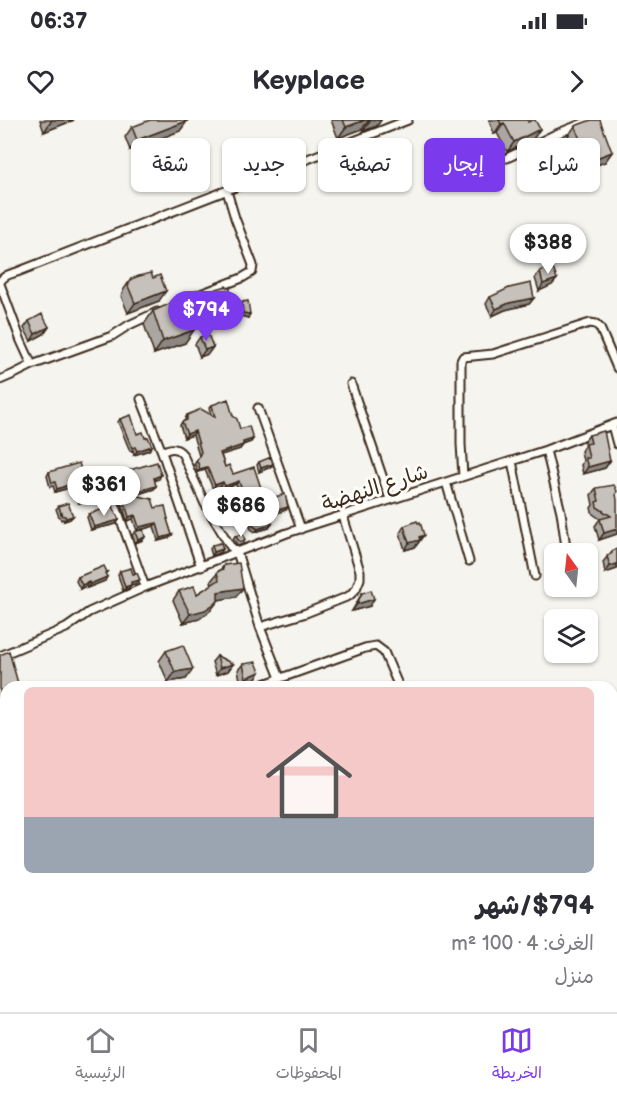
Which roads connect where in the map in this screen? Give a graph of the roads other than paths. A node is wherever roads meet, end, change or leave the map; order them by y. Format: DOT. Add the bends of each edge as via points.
graph roads {
  1 [pos="408,120"];
  2 [pos="591,120"];
  3 [pos="507,158"];
  4 [pos="306,159"];
  5 [pos="222,192"];
  6 [pos="228,192"];
  7 [pos="0,283"];
  8 [pos="32,365"];
  9 [pos="617,368"];
  10 [pos="0,380"];
  11 [pos="351,384"];
  12 [pos="141,399"];
  13 [pos="258,408"];
  14 [pos="615,424"];
  15 [pos="617,444"];
  16 [pos="546,450"];
  17 [pos="162,452"];
  18 [pos="512,461"];
  19 [pos="105,476"];
  20 [pos="463,476"];
  21 [pos="446,482"];
  22 [pos="390,499"];
  23 [pos="343,516"];
  24 [pos="301,529"];
  25 [pos="565,543"];
  26 [pos="237,552"];
  27 [pos="469,561"];
  28 [pos="201,567"];
  29 [pos="535,576"];
  30 [pos="145,587"];
  31 [pos="260,627"];
  32 [pos="0,656"];
  33 [pos="280,678"];
  34 [pos="272,681"];
  35 [pos="396,681"];
  1 -- 4 [label="street"];
  2 -- 3 [label="street"];
  5 -- 7 [label="street" via="7,275"];
  6 -- 8 [label="street" via="253,265 252,272 139,320 112,336"];
  7 -- 8 [label="street"];
  8 -- 10 [label="street"];
  9 -- 20 [label="street" via="600,328 590,323 493,354 463,357"];
  11 -- 22 [label="street"];
  12 -- 17 [label="street"];
  13 -- 24 [label="street"];
  14 -- 15 [label="street"];
  14 -- 16 [label="street, شارع النهضة"];
  16 -- 18 [label="street, شارع النهضة"];
  16 -- 25 [label="street"];
  17 -- 26 [label="street" via="173,448 183,455 205,504"];
  17 -- 28 [label="street"];
  18 -- 20 [label="street, شارع النهضة"];
  18 -- 29 [label="street"];
  19 -- 30 [label="street"];
  20 -- 21 [label="street, شارع النهضة"];
  21 -- 22 [label="street, شارع النهضة"];
  21 -- 27 [label="street"];
  22 -- 23 [label="street, شارع النهضة"];
  23 -- 24 [label="street, شارع النهضة"];
  23 -- 31 [label="street" via="360,571 356,589 349,596"];
  24 -- 26 [label="street, شارع النهضة"];
  26 -- 28 [label="street, شارع النهضة"];
  26 -- 31 [label="street"];
  28 -- 30 [label="street, شارع النهضة"];
  30 -- 32 [label="street, شارع النهضة" via="89,612 66,628"];
  31 -- 33 [label="street"];
  33 -- 34 [label="street"];
  33 -- 35 [label="street" via="376,646 384,652"];
}
